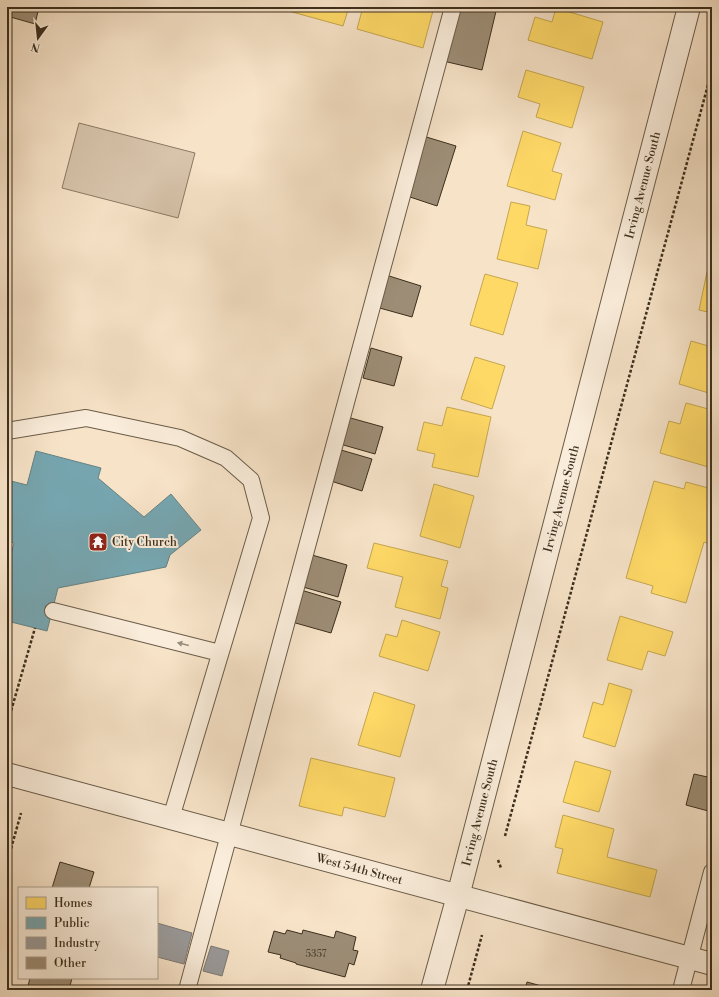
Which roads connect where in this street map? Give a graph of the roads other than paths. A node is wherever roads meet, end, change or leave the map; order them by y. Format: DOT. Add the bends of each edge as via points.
graph roads {
  1 [pos="453,7"];
  2 [pos="689,7"];
  3 [pos="7,431"];
  4 [pos="53,611"];
  5 [pos="220,653"];
  6 [pos="7,774"];
  7 [pos="171,818"];
  8 [pos="228,834"];
  9 [pos="712,872"];
  10 [pos="458,896"];
  11 [pos="690,958"];
  12 [pos="712,964"];
  13 [pos="187,990"];
  14 [pos="432,990"];
  15 [pos="681,990"];
  1 -- 8 [label="lane"];
  2 -- 10 [label="street, Irving Avenue South"];
  3 -- 5 [label="lane" via="86,418 180,438 226,458 251,480 261,518"];
  5 -- 4 [label="lane, one-way"];
  5 -- 7 [label="lane"];
  6 -- 7 [label="street, West 54th Street"];
  7 -- 8 [label="street, West 54th Street"];
  8 -- 10 [label="street, West 54th Street"];
  8 -- 13 [label="lane"];
  9 -- 11 [label="lane"];
  10 -- 11 [label="street, West 54th Street"];
  10 -- 14 [label="street, Irving Avenue South"];
  11 -- 12 [label="street, West 54th Street"];
  11 -- 15 [label="lane"];
}
